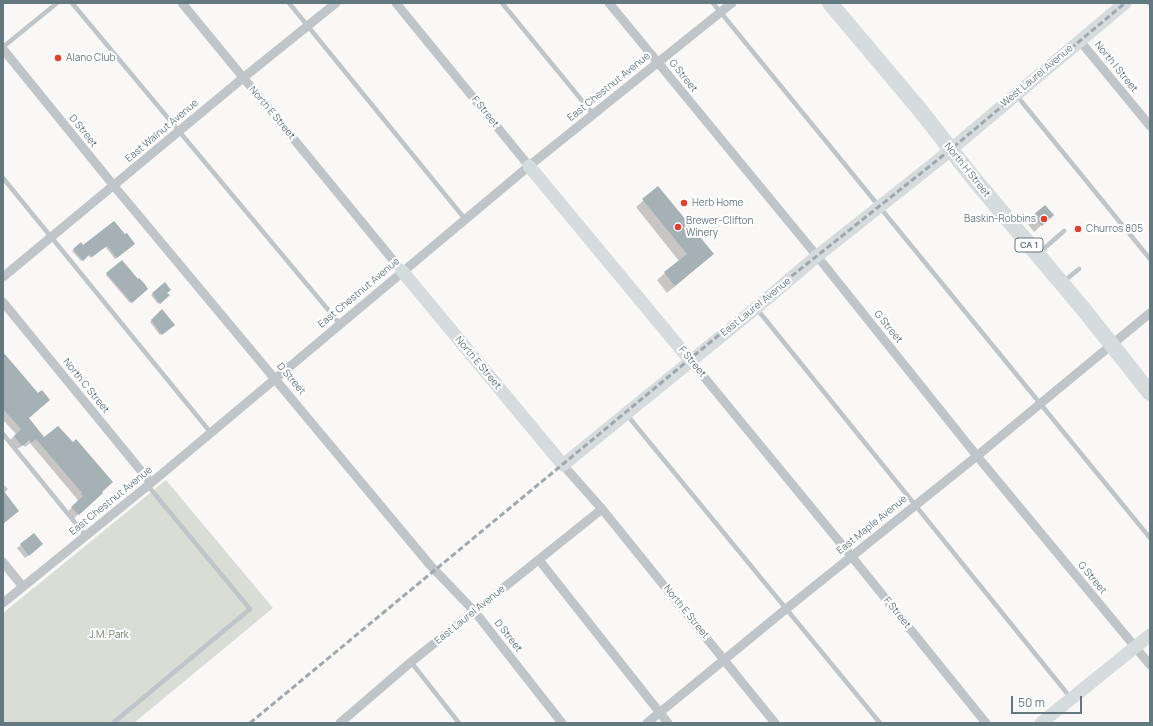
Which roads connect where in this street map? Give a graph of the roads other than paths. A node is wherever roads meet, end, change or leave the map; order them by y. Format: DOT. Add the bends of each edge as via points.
graph roads {
  1 [pos="57,3"];
  2 [pos="72,3"];
  3 [pos="182,3"];
  4 [pos="289,3"];
  5 [pos="336,3"];
  6 [pos="396,3"];
  7 [pos="502,3"];
  8 [pos="609,3"];
  9 [pos="713,3"];
  10 [pos="732,3"];
  11 [pos="830,3"];
  12 [pos="1125,3"];
  13 [pos="721,12"];
  14 [pos="308,26"];
  15 [pos="1080,41"];
  16 [pos="3,48"];
  17 [pos="658,62"];
  18 [pos="243,78"];
  19 [pos="1016,94"];
  20 [pos="593,114"];
  21 [pos="1150,126"];
  22 [pos="179,132"];
  23 [pos="950,150"];
  24 [pos="529,166"];
  25 [pos="3,178"];
  26 [pos="114,186"];
  27 [pos="880,208"];
  28 [pos="465,219"];
  29 [pos="1064,231"];
  30 [pos="52,238"];
  31 [pos="1037,254"];
  32 [pos="817,256"];
  33 [pos="1150,259"];
  34 [pos="1079,269"];
  35 [pos="402,271"];
  36 [pos="3,277"];
  37 [pos="1062,283"];
  38 [pos="3,302"];
  39 [pos="755,307"];
  40 [pos="1150,313"];
  41 [pos="340,324"];
  42 [pos="1112,345"];
  43 [pos="690,360"];
  44 [pos="276,378"];
  45 [pos="1150,394"];
  46 [pos="1041,403"];
  47 [pos="625,413"];
  48 [pos="211,433"];
  49 [pos="3,434"];
  50 [pos="977,456"];
  51 [pos="563,465"];
  52 [pos="149,484"];
  53 [pos="914,506"];
  54 [pos="602,509"];
  55 [pos="86,536"];
  56 [pos="1150,538"];
  57 [pos="852,557"];
  58 [pos="539,560"];
  59 [pos="3,562"];
  60 [pos="23,587"];
  61 [pos="3,603"];
  62 [pos="786,609"];
  63 [pos="475,612"];
  64 [pos="1150,635"];
  65 [pos="1135,647"];
  66 [pos="725,660"];
  67 [pos="411,662"];
  68 [pos="1150,665"];
  69 [pos="1071,699"];
  70 [pos="660,713"];
  71 [pos="350,720"];
  72 [pos="113,723"];
  73 [pos="340,723"];
  74 [pos="459,723"];
  75 [pos="562,723"];
  76 [pos="647,723"];
  77 [pos="668,723"];
  78 [pos="775,723"];
  79 [pos="880,723"];
  80 [pos="986,723"];
  81 [pos="1042,723"];
  1 -- 16 [label="lane"];
  2 -- 22 [label="lane"];
  3 -- 18 [label="street, North E Street"];
  4 -- 14 [label="lane"];
  5 -- 14 [label="street, East Walnut Avenue"];
  6 -- 24 [label="street, F Street"];
  7 -- 20 [label="lane"];
  8 -- 17 [label="street, G Street"];
  9 -- 13 [label="lane"];
  10 -- 13 [label="street, East Chestnut Avenue"];
  11 -- 23 [label="highway, North H Street / CA 1" via="920,110"];
  12 -- 15 [label="street, West Laurel Avenue"];
  13 -- 17 [label="street, East Chestnut Avenue"];
  13 -- 27 [label="lane"];
  14 -- 18 [label="street, East Walnut Avenue"];
  14 -- 28 [label="lane"];
  15 -- 19 [label="street, West Laurel Avenue"];
  15 -- 21 [label="street, North I Street"];
  16 -- 26 [label="street, D Street"];
  17 -- 20 [label="street, East Chestnut Avenue"];
  17 -- 32 [label="street, G Street"];
  18 -- 22 [label="street, East Walnut Avenue"];
  18 -- 35 [label="street, North E Street"];
  19 -- 23 [label="street, West Laurel Avenue"];
  19 -- 33 [label="lane"];
  20 -- 24 [label="street, East Chestnut Avenue"];
  22 -- 26 [label="street, East Walnut Avenue"];
  22 -- 41 [label="lane"];
  23 -- 27 [label="street, East Laurel Avenue"];
  23 -- 31 [label="highway, North H Street / CA 1"];
  24 -- 28 [label="street, East Chestnut Avenue"];
  24 -- 43 [label="street, F Street"];
  25 -- 30 [label="lane"];
  26 -- 30 [label="street, East Walnut Avenue"];
  26 -- 44 [label="street, D Street"];
  27 -- 32 [label="street, East Laurel Avenue"];
  27 -- 46 [label="lane"];
  28 -- 35 [label="street, East Chestnut Avenue"];
  29 -- 31 [label="lane"];
  30 -- 36 [label="street, East Walnut Avenue"];
  30 -- 48 [label="lane"];
  31 -- 37 [label="highway, North H Street / CA 1"];
  32 -- 39 [label="street, East Laurel Avenue"];
  32 -- 50 [label="street, G Street"];
  34 -- 37 [label="lane"];
  35 -- 41 [label="street, East Chestnut Avenue"];
  35 -- 51 [label="street, North E Street"];
  37 -- 42 [label="highway, North H Street / CA 1"];
  38 -- 52 [label="street, North C Street"];
  39 -- 43 [label="street, East Laurel Avenue"];
  39 -- 53 [label="lane"];
  40 -- 42 [label="street, East Maple Avenue"];
  41 -- 44 [label="street, East Chestnut Avenue"];
  42 -- 45 [label="highway, North H Street / CA 1"];
  42 -- 46 [label="street, East Maple Avenue"];
  43 -- 47 [label="street, East Laurel Avenue"];
  43 -- 57 [label="street, F Street"];
  44 -- 48 [label="street, East Chestnut Avenue"];
  44 -- 63 [label="street, D Street" via="435,570"];
  46 -- 50 [label="street, East Maple Avenue"];
  46 -- 56 [label="lane"];
  47 -- 51 [label="street, East Laurel Avenue"];
  47 -- 62 [label="lane"];
  48 -- 52 [label="street, East Chestnut Avenue"];
  49 -- 55 [label="lane"];
  50 -- 53 [label="street, East Maple Avenue"];
  50 -- 65 [label="street, G Street"];
  51 -- 54 [label="street, North E Street"];
  52 -- 55 [label="street, East Chestnut Avenue"];
  52 -- 72 [label="lane" via="250,609"];
  53 -- 57 [label="street, East Maple Avenue"];
  53 -- 69 [label="lane"];
  54 -- 58 [label="street, East Laurel Avenue"];
  54 -- 66 [label="street, North E Street"];
  55 -- 60 [label="street, East Chestnut Avenue"];
  57 -- 62 [label="street, East Maple Avenue"];
  57 -- 80 [label="street, F Street"];
  58 -- 63 [label="street, East Laurel Avenue"];
  58 -- 70 [label="street"];
  59 -- 60 [label="street"];
  60 -- 61 [label="street, East Chestnut Avenue"];
  62 -- 66 [label="street, East Maple Avenue"];
  62 -- 79 [label="lane"];
  63 -- 67 [label="street, East Laurel Avenue"];
  63 -- 75 [label="street, D Street"];
  64 -- 65 [label="street"];
  65 -- 68 [label="street, G Street"];
  65 -- 69 [label="street"];
  66 -- 70 [label="street, East Maple Avenue"];
  66 -- 78 [label="street, North E Street"];
  67 -- 71 [label="street, East Laurel Avenue"];
  67 -- 74 [label="lane"];
  69 -- 81 [label="street"];
  70 -- 76 [label="street, East Maple Avenue"];
  70 -- 77 [label="street"];
  71 -- 73 [label="street, East Laurel Avenue"];
}
